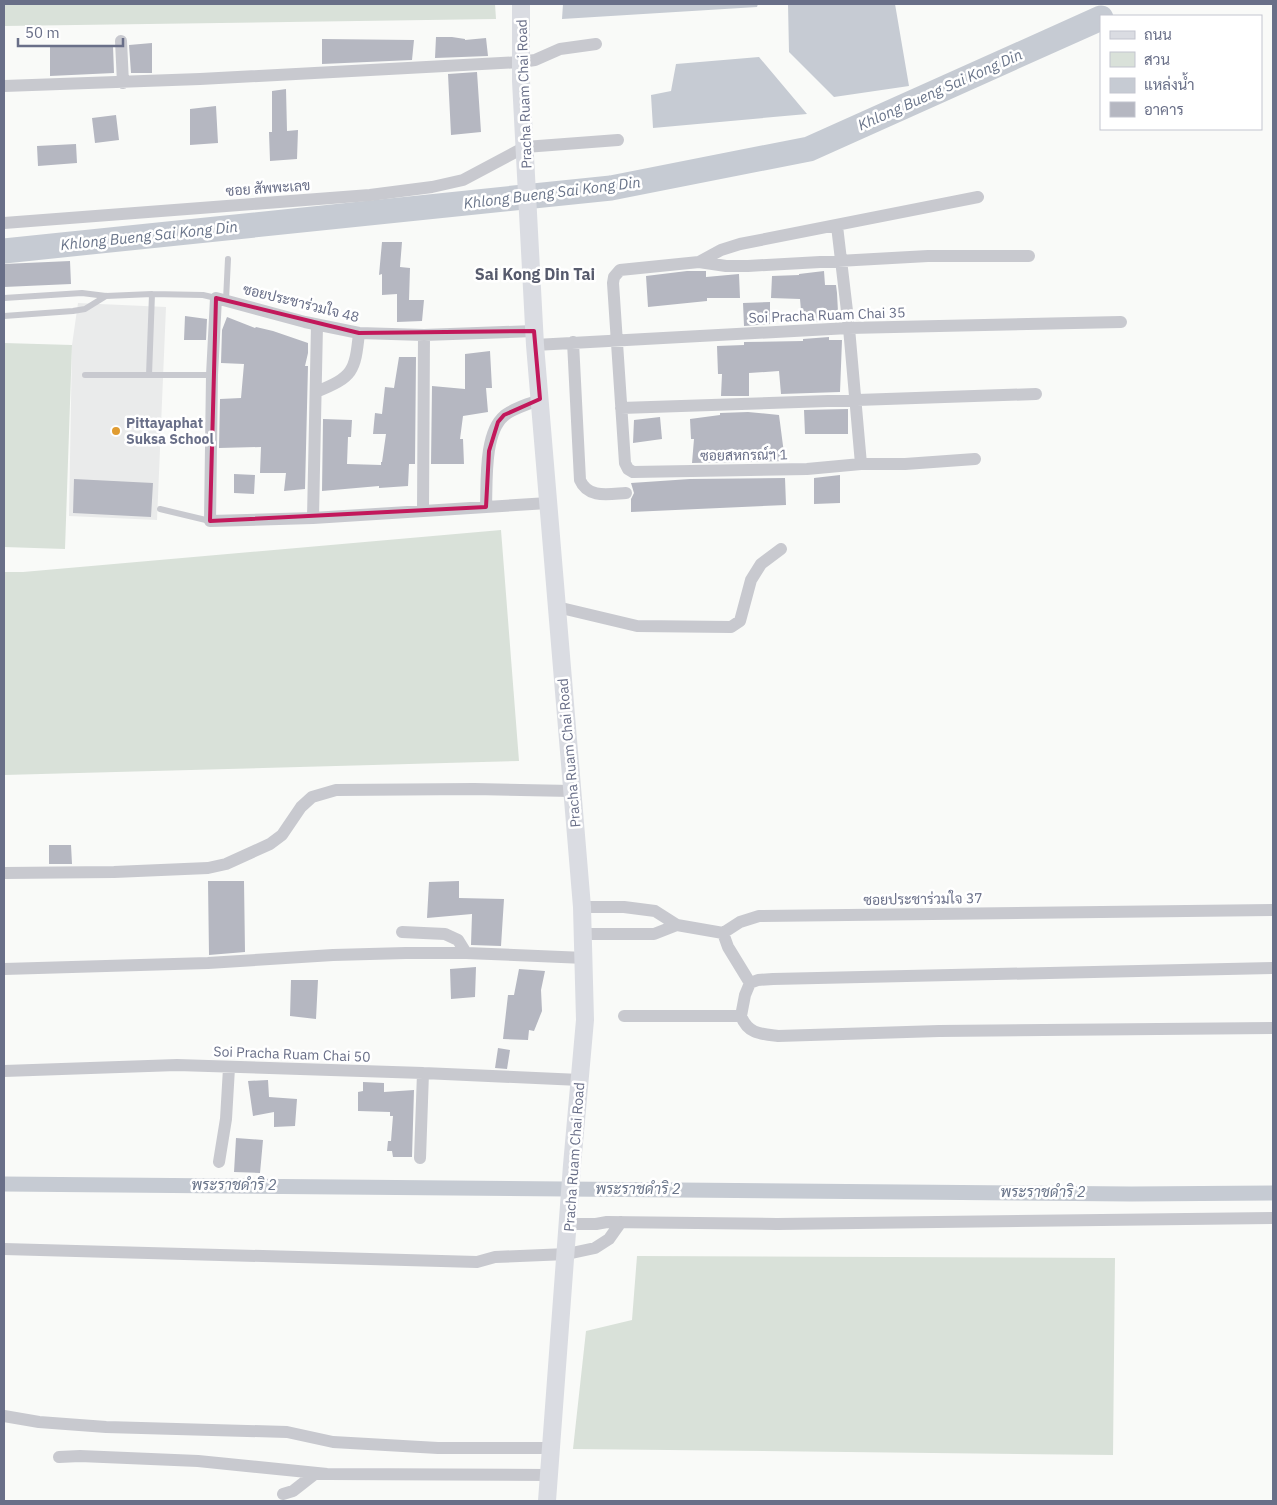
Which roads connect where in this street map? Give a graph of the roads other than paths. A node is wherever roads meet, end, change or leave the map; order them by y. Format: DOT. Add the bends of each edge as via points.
graph roads {
  1 [pos="521,4"];
  2 [pos="121,41"];
  3 [pos="596,44"];
  4 [pos="521,62"];
  5 [pos="123,82"];
  6 [pos="4,86"];
  7 [pos="618,140"];
  8 [pos="525,147"];
  9 [pos="978,197"];
  10 [pos="4,223"];
  11 [pos="837,226"];
  12 [pos="1030,256"];
  13 [pos="228,259"];
  14 [pos="841,260"];
  15 [pos="699,262"];
  16 [pos="152,294"];
  17 [pos="106,296"];
  18 [pos="4,298"];
  19 [pos="221,299"];
  20 [pos="4,316"];
  21 [pos="1121,322"];
  22 [pos="317,325"];
  23 [pos="848,328"];
  24 [pos="359,333"];
  25 [pos="424,335"];
  26 [pos="534,338"];
  27 [pos="617,340"];
  28 [pos="573,342"];
  29 [pos="85,375"];
  30 [pos="149,375"];
  31 [pos="212,375"];
  32 [pos="316,392"];
  33 [pos="1036,394"];
  34 [pos="540,400"];
  35 [pos="855,400"];
  36 [pos="621,408"];
  37 [pos="975,459"];
  38 [pos="861,464"];
  39 [pos="626,493"];
  40 [pos="548,503"];
  41 [pos="486,507"];
  42 [pos="160,509"];
  43 [pos="424,510"];
  44 [pos="313,518"];
  45 [pos="210,521"];
  46 [pos="781,549"];
  47 [pos="557,607"];
  48 [pos="572,791"];
  49 [pos="4,873"];
  50 [pos="582,906"];
  51 [pos="1273,910"];
  52 [pos="677,925"];
  53 [pos="402,932"];
  54 [pos="723,933"];
  55 [pos="584,934"];
  56 [pos="466,953"];
  57 [pos="585,958"];
  58 [pos="1273,968"];
  59 [pos="4,969"];
  60 [pos="750,983"];
  61 [pos="624,1016"];
  62 [pos="741,1016"];
  63 [pos="1273,1028"];
  64 [pos="229,1068"];
  65 [pos="4,1071"];
  66 [pos="423,1073"];
  67 [pos="580,1080"];
  68 [pos="420,1158"];
  69 [pos="220,1162"];
  70 [pos="569,1218"];
  71 [pos="1273,1218"];
  72 [pos="621,1222"];
  73 [pos="4,1249"];
  74 [pos="566,1254"];
  75 [pos="4,1416"];
  76 [pos="551,1448"];
  77 [pos="59,1457"];
  78 [pos="316,1473"];
  79 [pos="549,1474"];
  80 [pos="283,1494"];
  81 [pos="547,1501"];
  1 -- 4 [label="main road, Pracha Ruam Chai Road"];
  2 -- 5 [label="street"];
  3 -- 4 [label="street" via="560,49 535,60"];
  4 -- 5 [label="street"];
  4 -- 8 [label="main road, Pracha Ruam Chai Road"];
  5 -- 6 [label="street"];
  7 -- 8 [label="street"];
  8 -- 10 [label="street, ซอย สัพพะเลข" via="463,180 432,187 370,195"];
  8 -- 26 [label="main road, Pracha Ruam Chai Road"];
  9 -- 11 [label="street"];
  11 -- 14 [label="street"];
  11 -- 15 [label="street" via="740,244"];
  12 -- 14 [label="street"];
  13 -- 19 [label="lane"];
  14 -- 15 [label="street" via="748,266"];
  14 -- 23 [label="street"];
  15 -- 27 [label="street" via="620,270 613,283"];
  16 -- 17 [label="lane, ซอยประชาร่วมใจ 48"];
  16 -- 19 [label="lane, ซอยประชาร่วมใจ 48" via="203,295"];
  16 -- 30 [label="lane"];
  17 -- 18 [label="lane, ซอยประชาร่วมใจ 48" via="82,293"];
  17 -- 20 [label="lane" via="85,309"];
  19 -- 22 [label="street, ซอยประชาร่วมใจ 48"];
  19 -- 31 [label="street"];
  21 -- 23 [label="street, Soi Pracha Ruam Chai 35"];
  22 -- 24 [label="street, ซอยประชาร่วมใจ 48"];
  22 -- 32 [label="street"];
  23 -- 27 [label="street, Soi Pracha Ruam Chai 35"];
  23 -- 35 [label="street"];
  24 -- 25 [label="street, ซอยประชาร่วมใจ 48"];
  24 -- 32 [label="street" via="352,371 334,385"];
  25 -- 26 [label="street, ซอยประชาร่วมใจ 48"];
  25 -- 43 [label="street"];
  26 -- 28 [label="street, Soi Pracha Ruam Chai 35"];
  26 -- 34 [label="main road, Pracha Ruam Chai Road"];
  27 -- 28 [label="street, Soi Pracha Ruam Chai 35"];
  27 -- 36 [label="street"];
  28 -- 39 [label="street" via="580,480 589,492"];
  29 -- 30 [label="lane"];
  30 -- 31 [label="lane"];
  31 -- 45 [label="street"];
  32 -- 44 [label="street"];
  33 -- 35 [label="street"];
  34 -- 40 [label="main road, Pracha Ruam Chai Road"];
  34 -- 41 [label="street" via="504,415 498,422 488,451"];
  35 -- 36 [label="street"];
  35 -- 38 [label="street"];
  36 -- 38 [label="street, ซอยสหกรณ์ฯ 1" via="625,463 633,472 807,469"];
  37 -- 38 [label="street, ซอยสหกรณ์ฯ 1"];
  40 -- 41 [label="street"];
  40 -- 47 [label="main road, Pracha Ruam Chai Road"];
  41 -- 43 [label="street"];
  42 -- 45 [label="lane"];
  43 -- 44 [label="street"];
  44 -- 45 [label="street"];
  46 -- 47 [label="street" via="761,564 751,580 740,621 731,627 637,626"];
  47 -- 48 [label="main road, Pracha Ruam Chai Road"];
  48 -- 49 [label="street" via="336,790 312,798 301,807 282,835 270,844 226,864 208,868 114,872"];
  48 -- 50 [label="main road, Pracha Ruam Chai Road"];
  50 -- 52 [label="street" via="655,911"];
  50 -- 55 [label="main road, Pracha Ruam Chai Road"];
  51 -- 54 [label="street, ซอยประชาร่วมใจ 37" via="759,916 740,922"];
  52 -- 54 [label="street"];
  52 -- 55 [label="street" via="654,934"];
  53 -- 56 [label="street" via="445,934 458,940"];
  54 -- 60 [label="street"];
  55 -- 57 [label="main road, Pracha Ruam Chai Road"];
  56 -- 57 [label="street"];
  56 -- 59 [label="street" via="333,955 208,963"];
  57 -- 67 [label="main road, Pracha Ruam Chai Road" via="585,1020"];
  58 -- 60 [label="street" via="773,979"];
  60 -- 62 [label="street"];
  61 -- 62 [label="street"];
  62 -- 63 [label="street" via="749,1029 758,1034 778,1036"];
  64 -- 65 [label="street, Soi Pracha Ruam Chai 50" via="177,1065"];
  64 -- 66 [label="street, Soi Pracha Ruam Chai 50"];
  64 -- 69 [label="street"];
  66 -- 67 [label="street, Soi Pracha Ruam Chai 50"];
  66 -- 68 [label="street"];
  67 -- 70 [label="main road, Pracha Ruam Chai Road"];
  70 -- 72 [label="street" via="596,1224"];
  70 -- 74 [label="main road, Pracha Ruam Chai Road"];
  71 -- 72 [label="street" via="777,1224"];
  72 -- 74 [label="street" via="609,1239 595,1248"];
  73 -- 74 [label="street" via="477,1262 495,1257"];
  74 -- 76 [label="main road, Pracha Ruam Chai Road"];
  75 -- 76 [label="street" via="106,1427 288,1432 333,1442 438,1448"];
  76 -- 79 [label="main road, Pracha Ruam Chai Road"];
  77 -- 78 [label="street" via="198,1462"];
  78 -- 79 [label="street"];
  78 -- 80 [label="street"];
  79 -- 81 [label="main road, Pracha Ruam Chai Road"];
}
